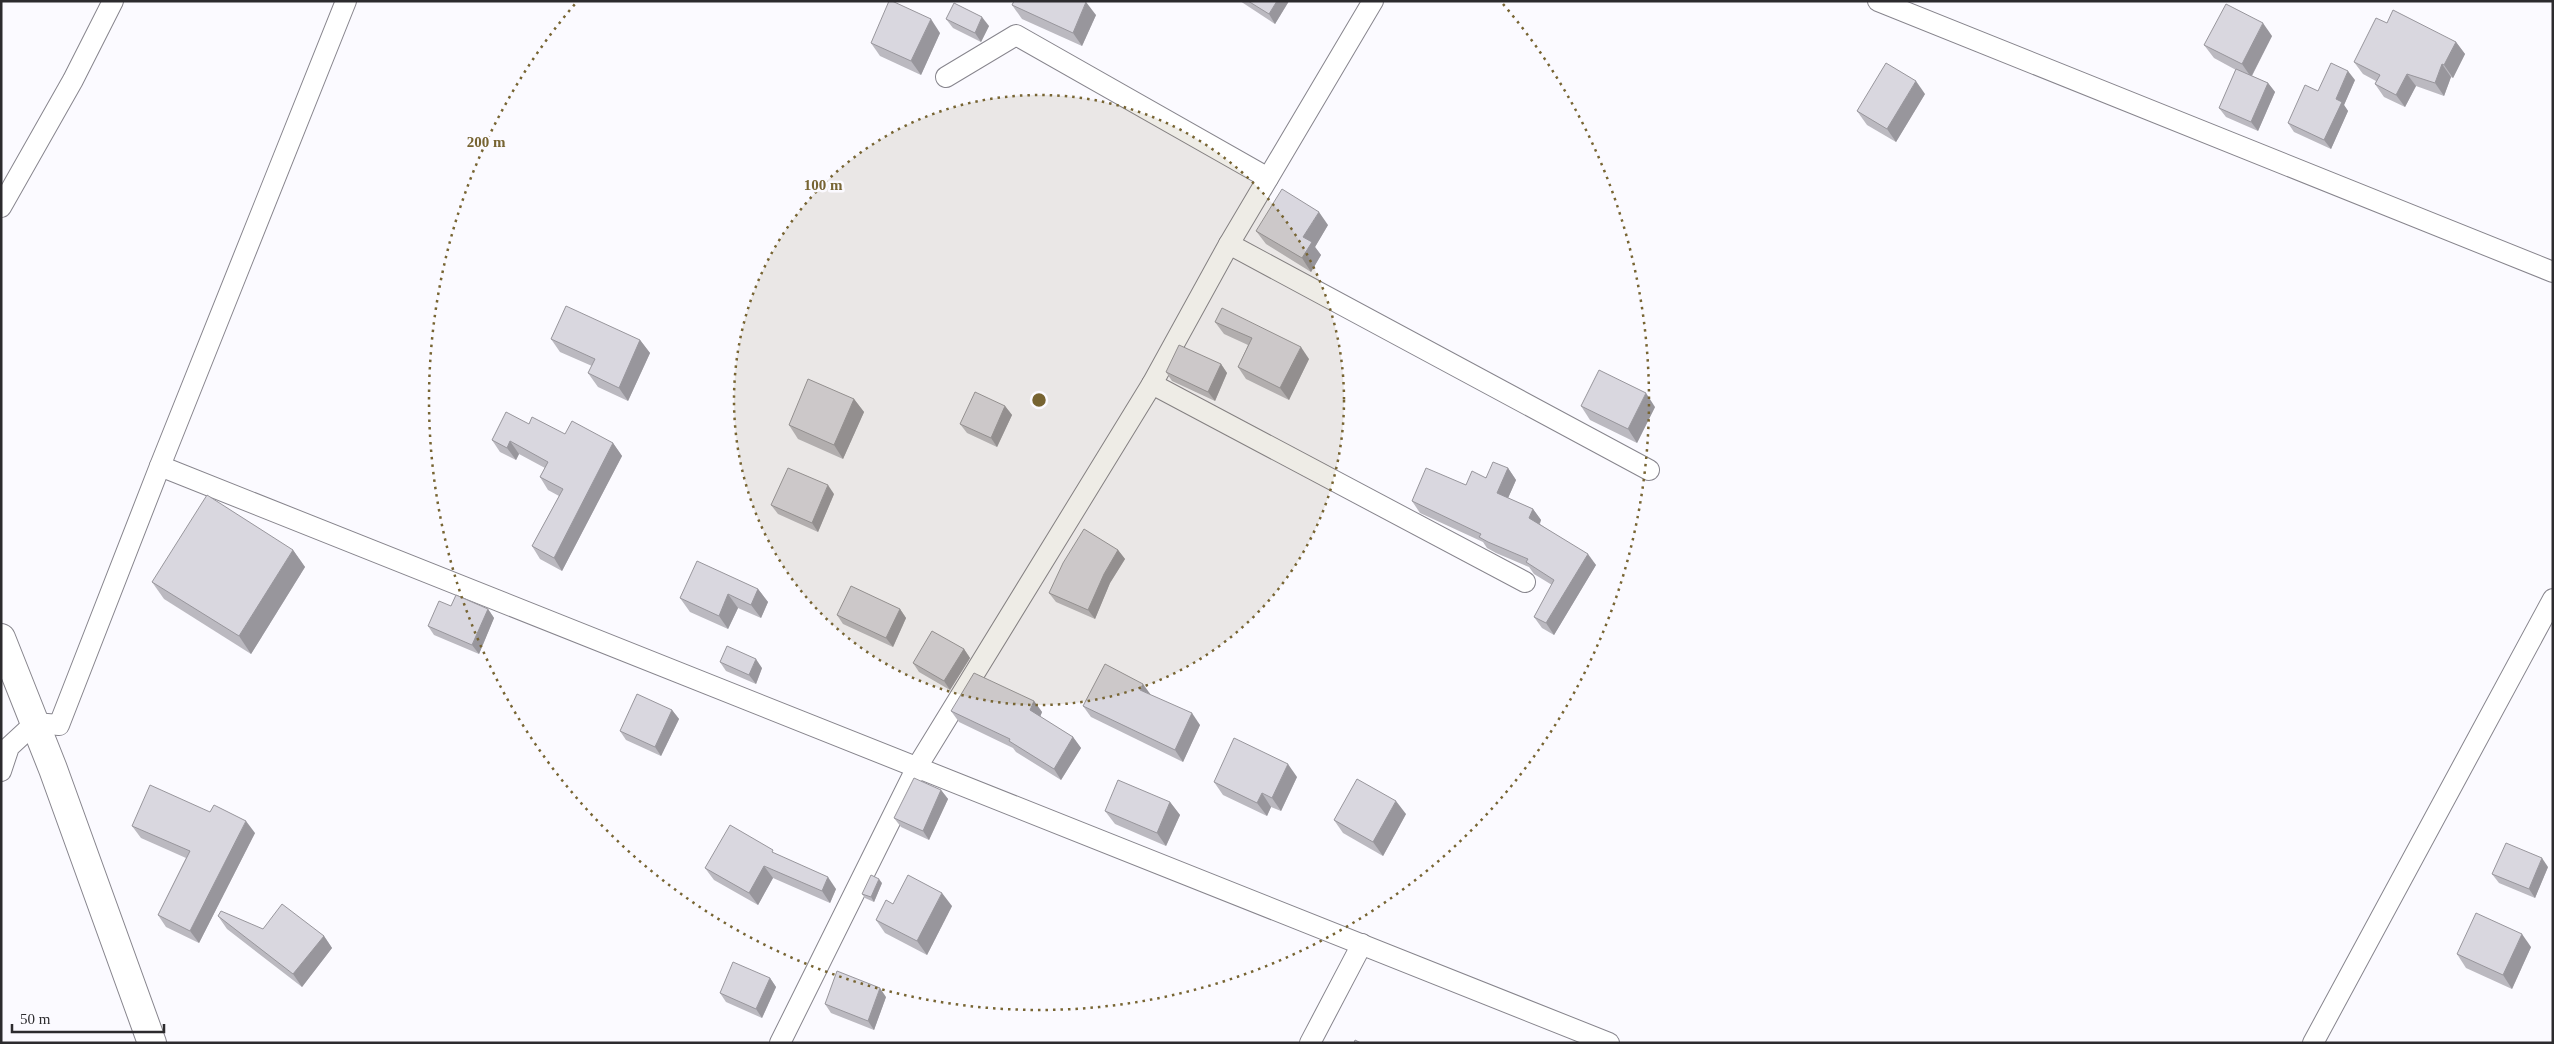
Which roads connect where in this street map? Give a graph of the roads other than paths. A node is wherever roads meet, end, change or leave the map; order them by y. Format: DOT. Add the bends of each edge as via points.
graph roads {
  1 [pos="113,1"];
  2 [pos="346,1"];
  3 [pos="1373,1"];
  4 [pos="1878,1"];
  5 [pos="946,77"];
  6 [pos="1268,178"];
  7 [pos="1,207"];
  8 [pos="1229,244"];
  9 [pos="2553,272"];
  10 [pos="1152,384"];
  11 [pos="160,466"];
  12 [pos="1649,470"];
  13 [pos="1525,582"];
  14 [pos="2553,599"];
  15 [pos="1,638"];
  16 [pos="35,723"];
  17 [pos="917,767"];
  18 [pos="1,771"];
  19 [pos="1362,944"];
  20 [pos="152,1043"];
  21 [pos="780,1043"];
  22 [pos="1310,1043"];
  23 [pos="1608,1043"];
  24 [pos="2313,1043"];
  1 -- 7 [label="street" via="73,80"];
  2 -- 11 [label="street"];
  3 -- 6 [label="street"];
  4 -- 9 [label="street"];
  5 -- 6 [label="street" via="1016,36"];
  6 -- 8 [label="street"];
  8 -- 10 [label="street"];
  8 -- 12 [label="street"];
  10 -- 13 [label="street"];
  10 -- 17 [label="street"];
  11 -- 16 [label="street" via="59,725"];
  11 -- 17 [label="street"];
  14 -- 24 [label="street"];
  15 -- 16 [label="street"];
  16 -- 18 [label="street" via="9,747"];
  16 -- 20 [label="street"];
  17 -- 19 [label="street"];
  17 -- 21 [label="street"];
  19 -- 22 [label="street"];
  19 -- 23 [label="street"];
}
